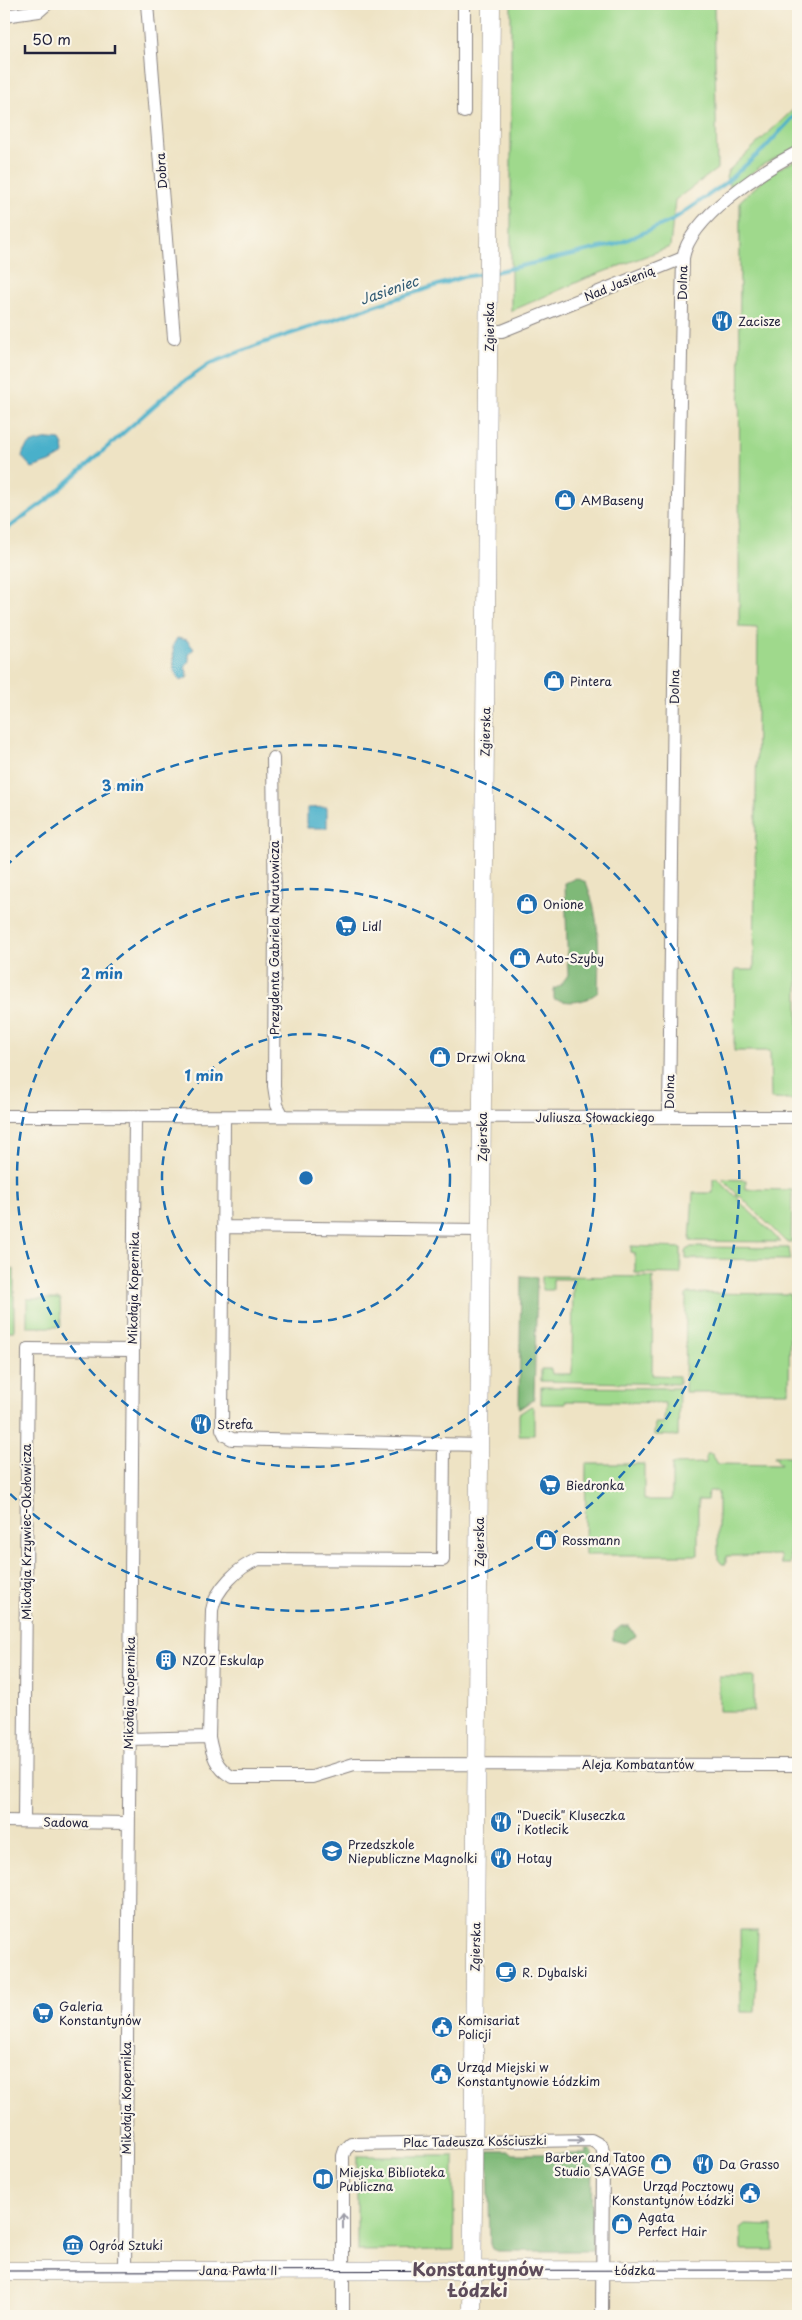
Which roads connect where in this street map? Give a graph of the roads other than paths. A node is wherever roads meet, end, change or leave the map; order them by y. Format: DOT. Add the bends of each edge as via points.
graph roads {
  1 [pos="47,4"];
  2 [pos="147,4"];
  3 [pos="464,4"];
  4 [pos="491,4"];
  5 [pos="4,16"];
  6 [pos="464,112"];
  7 [pos="798,152"];
  8 [pos="683,258"];
  9 [pos="490,331"];
  10 [pos="174,338"];
  11 [pos="273,758"];
  12 [pos="4,1116"];
  13 [pos="283,1116"];
  14 [pos="482,1116"];
  15 [pos="135,1117"];
  16 [pos="224,1117"];
  17 [pos="669,1117"];
  18 [pos="798,1117"];
  19 [pos="223,1227"];
  20 [pos="481,1230"];
  21 [pos="133,1350"];
  22 [pos="444,1444"];
  23 [pos="480,1445"];
  24 [pos="210,1737"];
  25 [pos="129,1739"];
  26 [pos="477,1764"];
  27 [pos="798,1765"];
  28 [pos="4,1821"];
  29 [pos="24,1821"];
  30 [pos="128,1823"];
  31 [pos="474,2141"];
  32 [pos="125,2270"];
  33 [pos="342,2270"];
  34 [pos="602,2270"];
  35 [pos="798,2270"];
  36 [pos="4,2271"];
  37 [pos="472,2271"];
  38 [pos="343,2316"];
  39 [pos="472,2316"];
  40 [pos="602,2316"];
  1 -- 5 [label="street" via="39,11"];
  2 -- 10 [label="street, Dobra"];
  3 -- 6 [label="street"];
  4 -- 9 [label="main road, Zgierska"];
  7 -- 8 [label="street" via="751,180 712,214 694,232"];
  8 -- 9 [label="street, Nad Jasienią" via="502,331"];
  8 -- 17 [label="street, Dolna"];
  9 -- 14 [label="main road, Zgierska"];
  11 -- 13 [label="street, Prezydenta Gabriela Narutowicza" via="274,1086 277,1105"];
  12 -- 15 [label="street"];
  13 -- 14 [label="street"];
  13 -- 16 [label="street"];
  14 -- 17 [label="street, Juliusza Słowackiego"];
  14 -- 20 [label="main road, Zgierska"];
  15 -- 16 [label="street"];
  15 -- 21 [label="street, Mikołaja Kopernika"];
  16 -- 19 [label="street"];
  17 -- 18 [label="street, Juliusza Słowackiego"];
  19 -- 20 [label="street"];
  19 -- 22 [label="street" via="222,1429 225,1436 232,1439"];
  20 -- 23 [label="main road, Zgierska"];
  21 -- 25 [label="street, Mikołaja Kopernika"];
  21 -- 29 [label="street, Mikołaja Krzywiec-Okołowicza" via="28,1349"];
  22 -- 23 [label="street"];
  22 -- 24 [label="street, Aleja Kombatantów" via="443,1560 259,1558 251,1561 216,1595 212,1610"];
  23 -- 26 [label="main road, Zgierska"];
  24 -- 25 [label="street"];
  24 -- 26 [label="street, Aleja Kombatantów" via="215,1759 224,1773 232,1777 312,1777 354,1764"];
  25 -- 30 [label="street, Mikołaja Kopernika"];
  26 -- 27 [label="street, Aleja Kombatantów"];
  26 -- 31 [label="main road, Zgierska"];
  28 -- 29 [label="street, Sadowa"];
  29 -- 30 [label="street, Sadowa"];
  30 -- 32 [label="street, Mikołaja Kopernika"];
  33 -- 31 [label="street, Plac Tadeusza Kościuszki, one-way" via="343,2156 351,2144"];
  31 -- 34 [label="street, Plac Tadeusza Kościuszki, one-way" via="591,2140 602,2146"];
  31 -- 37 [label="main road, Zgierska"];
  32 -- 33 [label="main road, Jana Pawła II"];
  32 -- 36 [label="main road, Jana Pawła II"];
  33 -- 37 [label="main road, Jana Pawła II"];
  33 -- 38 [label="street, Plac Tadeusza Kościuszki"];
  34 -- 35 [label="main road, Łódzka"];
  34 -- 37 [label="main road, Łódzka"];
  34 -- 40 [label="street, Plac Tadeusza Kościuszki"];
  37 -- 39 [label="main road, Zgierska"];
}
